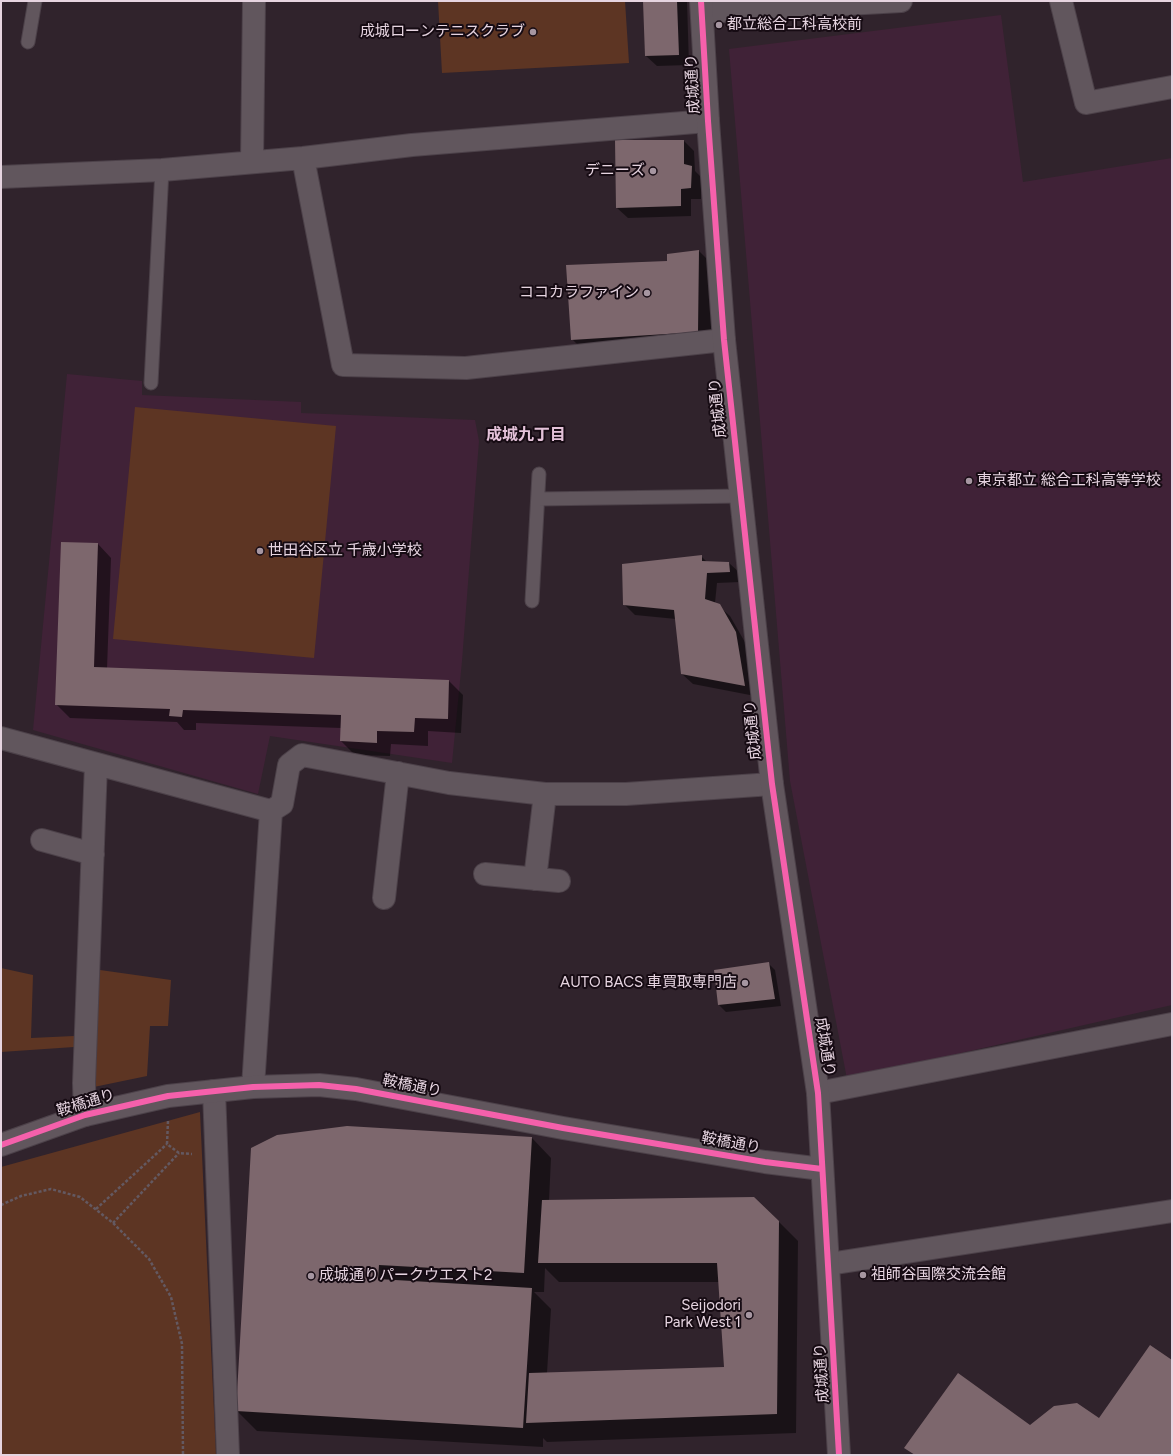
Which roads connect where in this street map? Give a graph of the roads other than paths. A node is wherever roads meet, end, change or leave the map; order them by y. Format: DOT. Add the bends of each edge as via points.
graph roads {
  1 [pos="35,1"];
  2 [pos="254,1"];
  3 [pos="901,1"];
  4 [pos="1061,1"];
  5 [pos="702,6"];
  6 [pos="28,42"];
  7 [pos="1172,87"];
  8 [pos="708,121"];
  9 [pos="303,158"];
  10 [pos="252,162"];
  11 [pos="162,170"];
  12 [pos="1,177"];
  13 [pos="724,340"];
  14 [pos="151,383"];
  15 [pos="539,474"];
  16 [pos="741,496"];
  17 [pos="538,499"];
  18 [pos="532,601"];
  19 [pos="1,738"];
  20 [pos="96,764"];
  21 [pos="398,774"];
  22 [pos="772,784"];
  23 [pos="545,794"];
  24 [pos="271,811"];
  25 [pos="42,840"];
  26 [pos="93,854"];
  27 [pos="485,874"];
  28 [pos="535,879"];
  29 [pos="559,881"];
  30 [pos="384,898"];
  31 [pos="1172,1024"];
  32 [pos="253,1087"];
  33 [pos="214,1091"];
  34 [pos="818,1093"];
  35 [pos="86,1115"];
  36 [pos="1,1146"];
  37 [pos="822,1169"];
  38 [pos="1172,1211"];
  39 [pos="829,1264"];
  40 [pos="228,1455"];
  41 [pos="839,1455"];
  1 -- 6 [label="lane"];
  2 -- 10 [label="street"];
  3 -- 5 [label="street"];
  4 -- 7 [label="street" via="1086,103"];
  5 -- 8 [label="street, 成城通り"];
  8 -- 9 [label="street" via="412,145"];
  8 -- 13 [label="street, 成城通り"];
  9 -- 10 [label="street"];
  9 -- 13 [label="street" via="343,365 466,368"];
  10 -- 11 [label="street"];
  11 -- 12 [label="street"];
  11 -- 14 [label="lane"];
  13 -- 16 [label="street, 成城通り"];
  15 -- 17 [label="lane"];
  16 -- 17 [label="lane"];
  16 -- 22 [label="street, 成城通り"];
  17 -- 18 [label="lane"];
  19 -- 20 [label="street"];
  20 -- 24 [label="street"];
  20 -- 26 [label="street"];
  21 -- 23 [label="street"];
  21 -- 24 [label="street" via="302,755 289,765 282,804"];
  21 -- 30 [label="street"];
  22 -- 23 [label="street" via="626,794"];
  22 -- 34 [label="street, 成城通り"];
  23 -- 28 [label="street"];
  24 -- 32 [label="street"];
  25 -- 26 [label="street"];
  26 -- 35 [label="street" via="84,1083"];
  27 -- 28 [label="street"];
  28 -- 29 [label="street"];
  31 -- 34 [label="street"];
  32 -- 33 [label="street, 鞍橋通り"];
  32 -- 37 [label="street, 鞍橋通り" via="319,1086 356,1089 570,1129 765,1162"];
  33 -- 35 [label="street, 鞍橋通り" via="168,1096"];
  33 -- 40 [label="street"];
  34 -- 37 [label="street, 成城通り"];
  35 -- 36 [label="street, 鞍橋通り"];
  37 -- 39 [label="street, 成城通り"];
  38 -- 39 [label="street"];
  39 -- 41 [label="street, 成城通り"];
}
